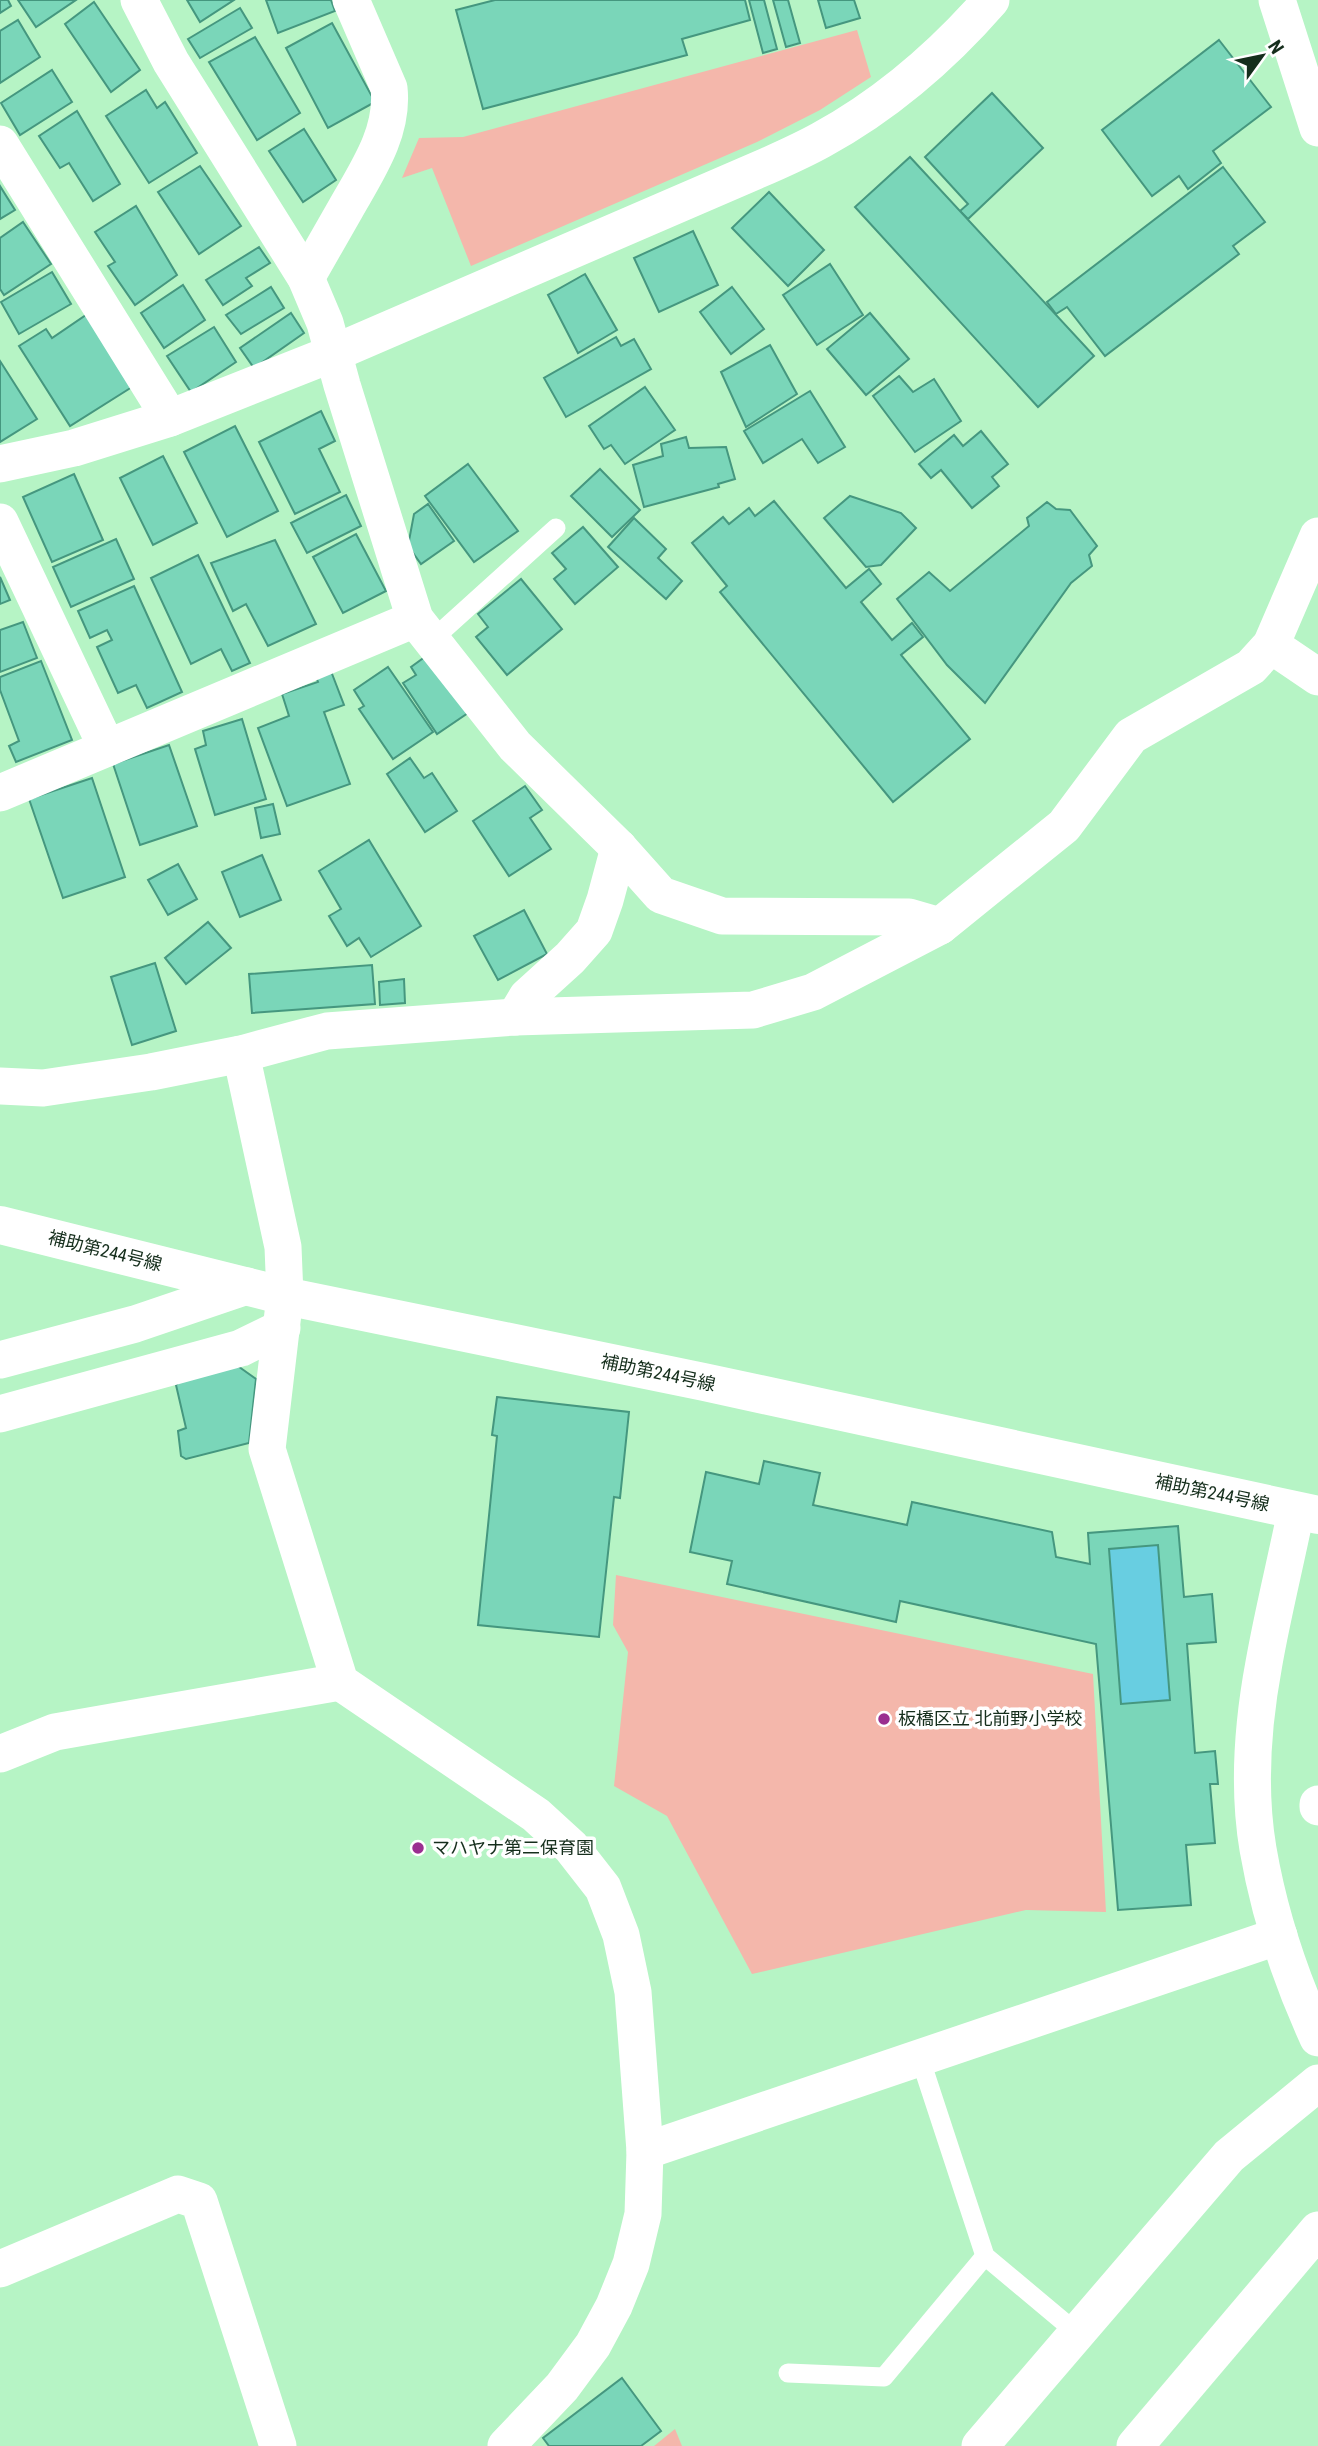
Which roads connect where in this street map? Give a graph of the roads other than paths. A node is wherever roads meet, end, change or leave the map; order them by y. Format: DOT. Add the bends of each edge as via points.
graph roads {
  1 [pos="139,0"];
  2 [pos="351,0"];
  3 [pos="991,0"];
  4 [pos="1277,0"];
  5 [pos="1318,128"];
  6 [pos="0,144"];
  7 [pos="306,278"];
  8 [pos="334,353"];
  9 [pos="170,418"];
  10 [pos="0,464"];
  11 [pos="0,522"];
  12 [pos="556,528"];
  13 [pos="1318,536"];
  14 [pos="424,630"];
  15 [pos="1271,645"];
  16 [pos="1318,677"];
  17 [pos="107,748"];
  18 [pos="0,793"];
  19 [pos="619,848"];
  20 [pos="940,926"];
  21 [pos="515,1017"];
  22 [pos="241,1054"];
  23 [pos="0,1086"];
  24 [pos="0,1225"];
  25 [pos="247,1286"];
  26 [pos="284,1312"];
  27 [pos="0,1360"];
  28 [pos="0,1414"];
  29 [pos="1307,1513"];
  30 [pos="340,1682"];
  31 [pos="0,1754"];
  32 [pos="1279,1936"];
  33 [pos="1318,2038"];
  34 [pos="920,2058"];
  35 [pos="1318,2083"];
  36 [pos="645,2151"];
  37 [pos="1318,2230"];
  38 [pos="985,2256"];
  39 [pos="0,2269"];
  40 [pos="1077,2333"];
  41 [pos="788,2373"];
  42 [pos="278,2446"];
  43 [pos="506,2446"];
  44 [pos="980,2446"];
  45 [pos="1135,2446"];
  1 -- 7 [label="street" via="171,62"];
  2 -- 7 [label="street" via="389,88 391,103 370,166"];
  3 -- 8 [label="street" via="928,64 822,139"];
  4 -- 5 [label="street"];
  6 -- 9 [label="street"];
  7 -- 8 [label="street"];
  8 -- 9 [label="street"];
  8 -- 14 [label="street"];
  9 -- 10 [label="street" via="74,448"];
  11 -- 17 [label="street"];
  12 -- 14 [label="lane"];
  13 -- 15 [label="street"];
  14 -- 17 [label="street"];
  14 -- 19 [label="street" via="515,746"];
  15 -- 16 [label="street"];
  15 -- 20 [label="street" via="1251,667 1131,736 1064,826"];
  17 -- 18 [label="street"];
  19 -- 20 [label="street" via="661,895 722,916 909,917"];
  19 -- 21 [label="street" via="594,931 527,996"];
  20 -- 21 [label="street" via="813,992 753,1010"];
  21 -- 22 [label="street" via="327,1031"];
  22 -- 23 [label="street" via="43,1088"];
  22 -- 26 [label="street" via="283,1247"];
  24 -- 25 [label="street, 補助第244号線"];
  25 -- 26 [label="street, 補助第244号線"];
  25 -- 27 [label="street" via="135,1324"];
  26 -- 28 [label="street" via="241,1348"];
  26 -- 29 [label="street, 補助第244号線" via="704,1382"];
  26 -- 30 [label="street" via="267,1449"];
  29 -- 32 [label="street" via="1264,1664 1255,1733 1258,1849"];
  30 -- 31 [label="street" via="55,1732"];
  30 -- 36 [label="street" via="536,1815 571,1847 603,1888 621,1935 633,1992"];
  32 -- 33 [label="street"];
  32 -- 34 [label="street"];
  34 -- 36 [label="street"];
  34 -- 38 [label="lane"];
  35 -- 40 [label="street" via="1230,2156"];
  36 -- 43 [label="street" via="643,2214 631,2264 614,2306 562,2387"];
  37 -- 45 [label="street"];
  38 -- 40 [label="lane"];
  38 -- 41 [label="lane" via="884,2377"];
  39 -- 42 [label="street" via="178,2194 199,2202"];
  40 -- 44 [label="street"];
}
